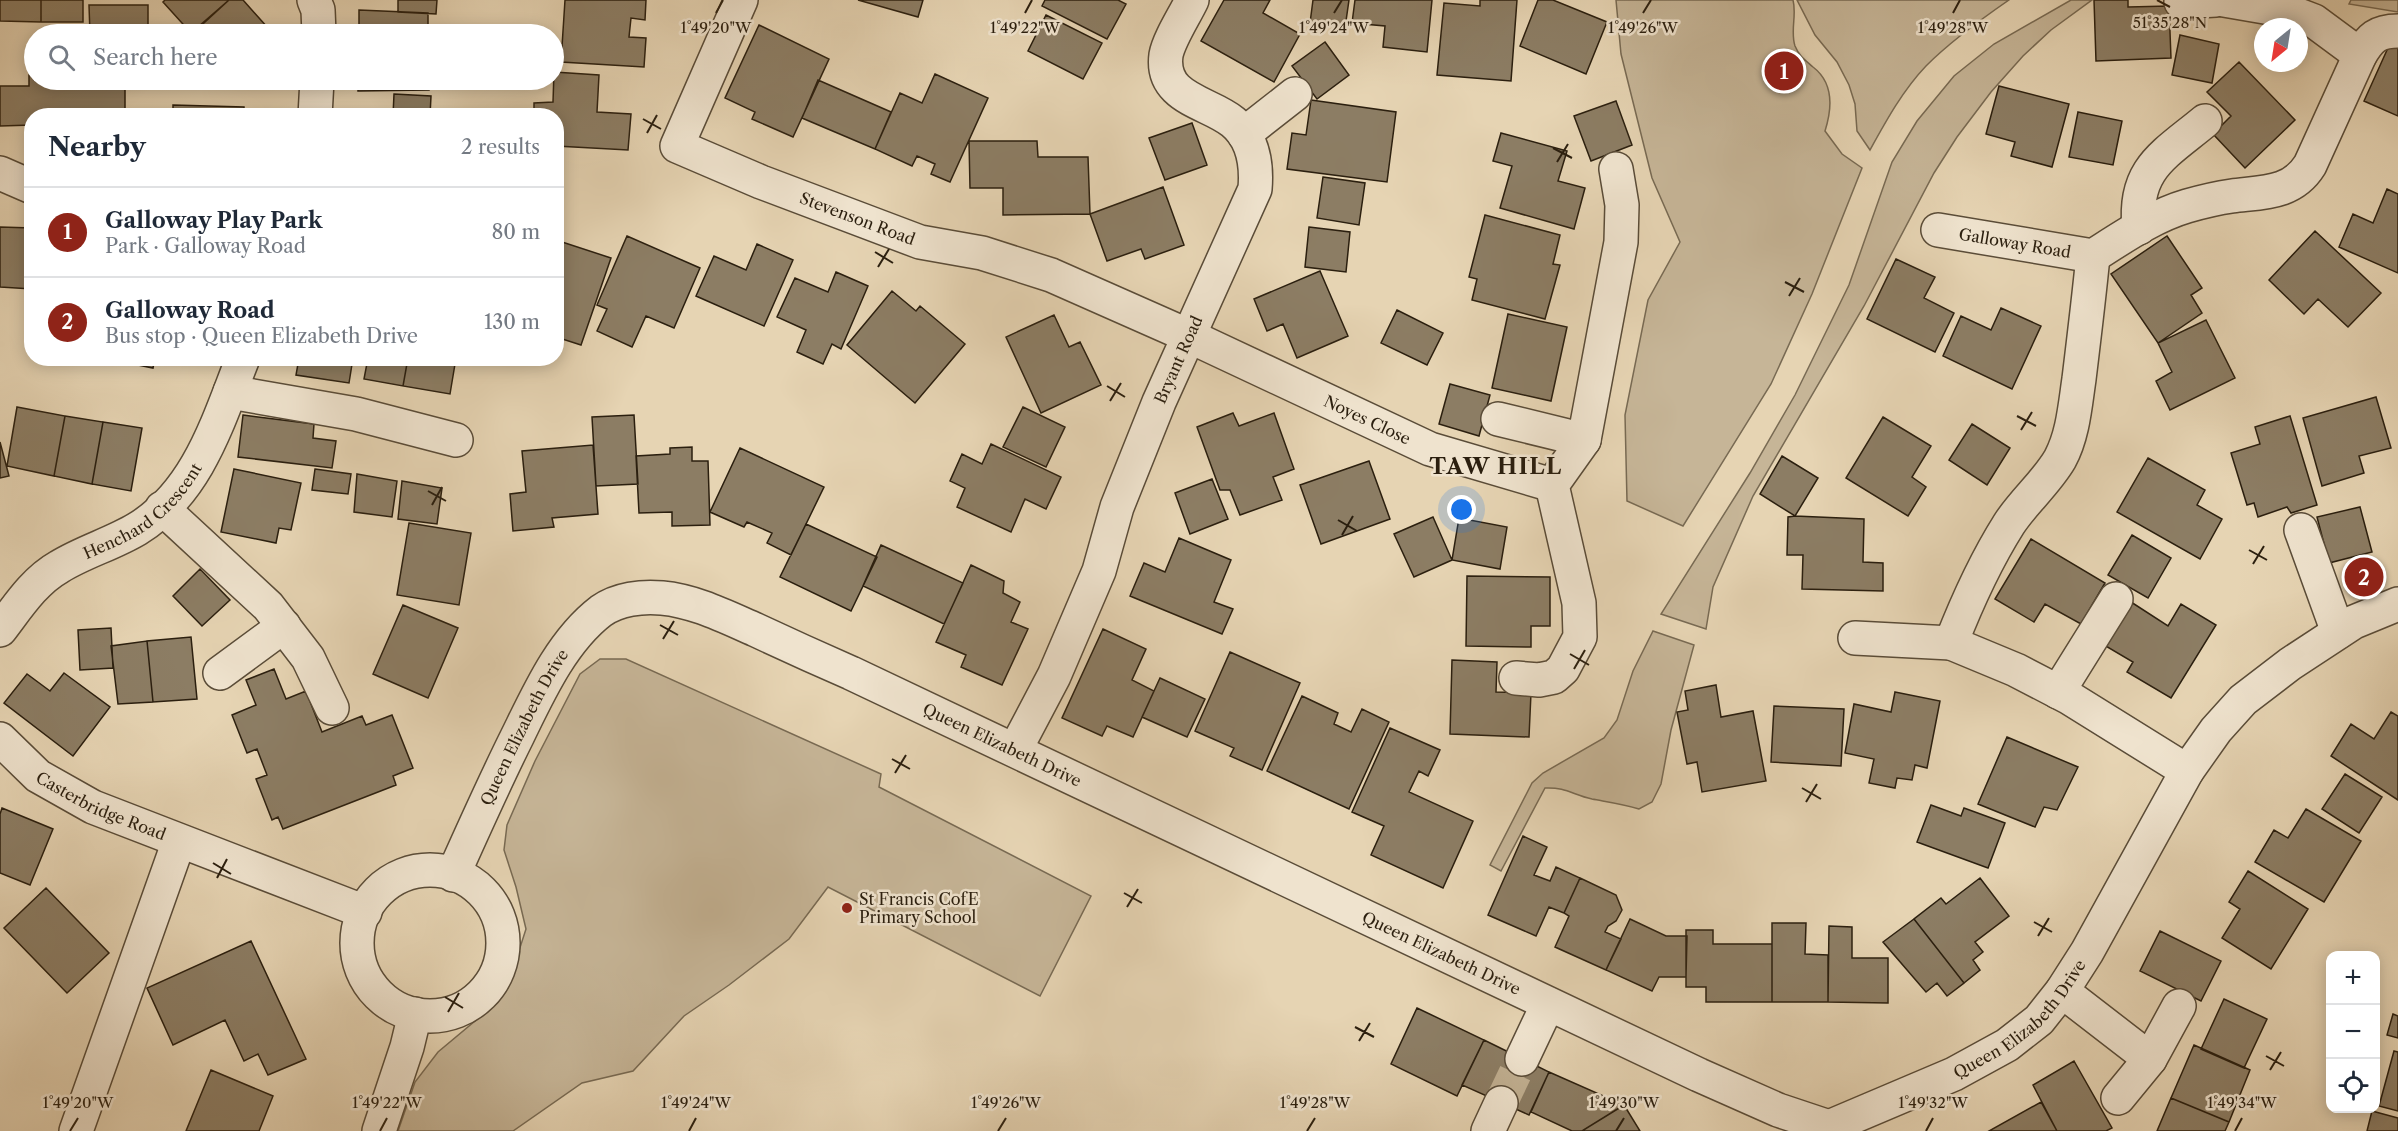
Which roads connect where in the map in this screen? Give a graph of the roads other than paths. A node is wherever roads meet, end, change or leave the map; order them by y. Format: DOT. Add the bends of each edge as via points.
graph roads {
  1 [pos="314,0"];
  2 [pos="741,0"];
  3 [pos="1192,0"];
  4 [pos="2216,0"];
  5 [pos="2224,0"];
  6 [pos="2181,2"];
  7 [pos="319,24"];
  8 [pos="2398,31"];
  9 [pos="2360,55"];
  10 [pos="316,90"];
  11 [pos="1295,94"];
  12 [pos="315,108"];
  13 [pos="2205,121"];
  14 [pos="1244,134"];
  15 [pos="1616,169"];
  16 [pos="0,173"];
  17 [pos="24,184"];
  18 [pos="2139,228"];
  19 [pos="1938,230"];
  20 [pos="2093,256"];
  21 [pos="1190,336"];
  22 [pos="240,366"];
  23 [pos="230,392"];
  24 [pos="1498,419"];
  25 [pos="456,440"];
  26 [pos="1584,440"];
  27 [pos="1552,485"];
  28 [pos="162,508"];
  29 [pos="2301,530"];
  30 [pos="2116,599"];
  31 [pos="2398,604"];
  32 [pos="284,626"];
  33 [pos="0,630"];
  34 [pos="2338,632"];
  35 [pos="1855,638"];
  36 [pos="1952,643"];
  37 [pos="220,673"];
  38 [pos="1516,678"];
  39 [pos="2058,692"];
  40 [pos="332,708"];
  41 [pos="0,739"];
  42 [pos="1015,750"];
  43 [pos="2187,771"];
  44 [pos="179,841"];
  45 [pos="453,875"];
  46 [pos="364,912"];
  47 [pos="2062,991"];
  48 [pos="1548,1004"];
  49 [pos="2179,1006"];
  50 [pos="415,1014"];
  51 [pos="1522,1059"];
  52 [pos="2150,1059"];
  53 [pos="2118,1098"];
  54 [pos="1829,1129"];
  55 [pos="76,1131"];
  56 [pos="379,1131"];
  1 -- 7 [label="street"];
  2 -- 21 [label="street, Stevenson Road" via="677,146 920,242 982,253 1051,275"];
  3 -- 14 [label="street, Bryant Road" via="1167,52 1169,77 1187,98 1232,121"];
  4 -- 6 [label="street"];
  5 -- 9 [label="street" via="2288,11 2314,21"];
  8 -- 9 [label="street, Galloway Road" via="2376,34"];
  9 -- 18 [label="street, Galloway Road" via="2304,175 2270,193 2231,196 2187,206"];
  10 -- 12 [label="street"];
  11 -- 14 [label="street"];
  13 -- 18 [label="street" via="2148,171 2140,188"];
  14 -- 21 [label="street, Bryant Road" via="1257,169 1255,189"];
  15 -- 26 [label="street" via="1622,205 1621,242"];
  16 -- 17 [label="street"];
  18 -- 20 [label="street, Galloway Road"];
  19 -- 20 [label="street, Galloway Road"];
  20 -- 36 [label="street, Galloway Road" via="2072,427 2060,458 2010,522 1965,606"];
  21 -- 27 [label="street, Noyes Close" via="1430,449"];
  21 -- 42 [label="street, Bryant Road" via="1117,507 1100,571 1054,676"];
  22 -- 23 [label="street, Henchard Crescent"];
  23 -- 25 [label="street" via="356,414"];
  23 -- 28 [label="street, Henchard Crescent" via="201,459 181,489"];
  24 -- 26 [label="street"];
  26 -- 27 [label="street"];
  27 -- 38 [label="street" via="1579,603 1580,637 1572,656 1554,676 1539,680"];
  28 -- 32 [label="street" via="268,606"];
  28 -- 33 [label="street, Henchard Crescent" via="137,529 56,568 30,591"];
  29 -- 34 [label="street"];
  30 -- 39 [label="street"];
  31 -- 34 [label="street, Queen Elizabeth Drive"];
  32 -- 37 [label="street"];
  32 -- 40 [label="street" via="308,658"];
  34 -- 43 [label="street, Queen Elizabeth Drive" via="2243,700"];
  35 -- 36 [label="street"];
  36 -- 39 [label="street"];
  39 -- 43 [label="street"];
  41 -- 44 [label="street, Casterbridge Road" via="54,786 93,807"];
  42 -- 45 [label="street, Queen Elizabeth Drive" via="689,602 660,597 628,599 603,610 561,655 533,704"];
  42 -- 48 [label="street, Queen Elizabeth Drive"];
  43 -- 47 [label="street, Queen Elizabeth Drive"];
  44 -- 46 [label="street, Casterbridge Road"];
  44 -- 55 [label="street, Casterbridge Road"];
  45 -- 46 [label="street" via="414,872 392,881 374,896"];
  45 -- 50 [label="street" via="482,891 496,911 503,934 502,958 493,981 478,1000 457,1012 433,1017"];
  46 -- 50 [label="street" via="357,940 360,964 371,986 391,1004"];
  47 -- 52 [label="street"];
  47 -- 54 [label="street, Queen Elizabeth Drive" via="2039,1020 2007,1045 1954,1074"];
  48 -- 51 [label="street"];
  48 -- 54 [label="street, Queen Elizabeth Drive" via="1758,1101"];
  49 -- 52 [label="street"];
  50 -- 56 [label="street"];
  52 -- 53 [label="street"];
}
